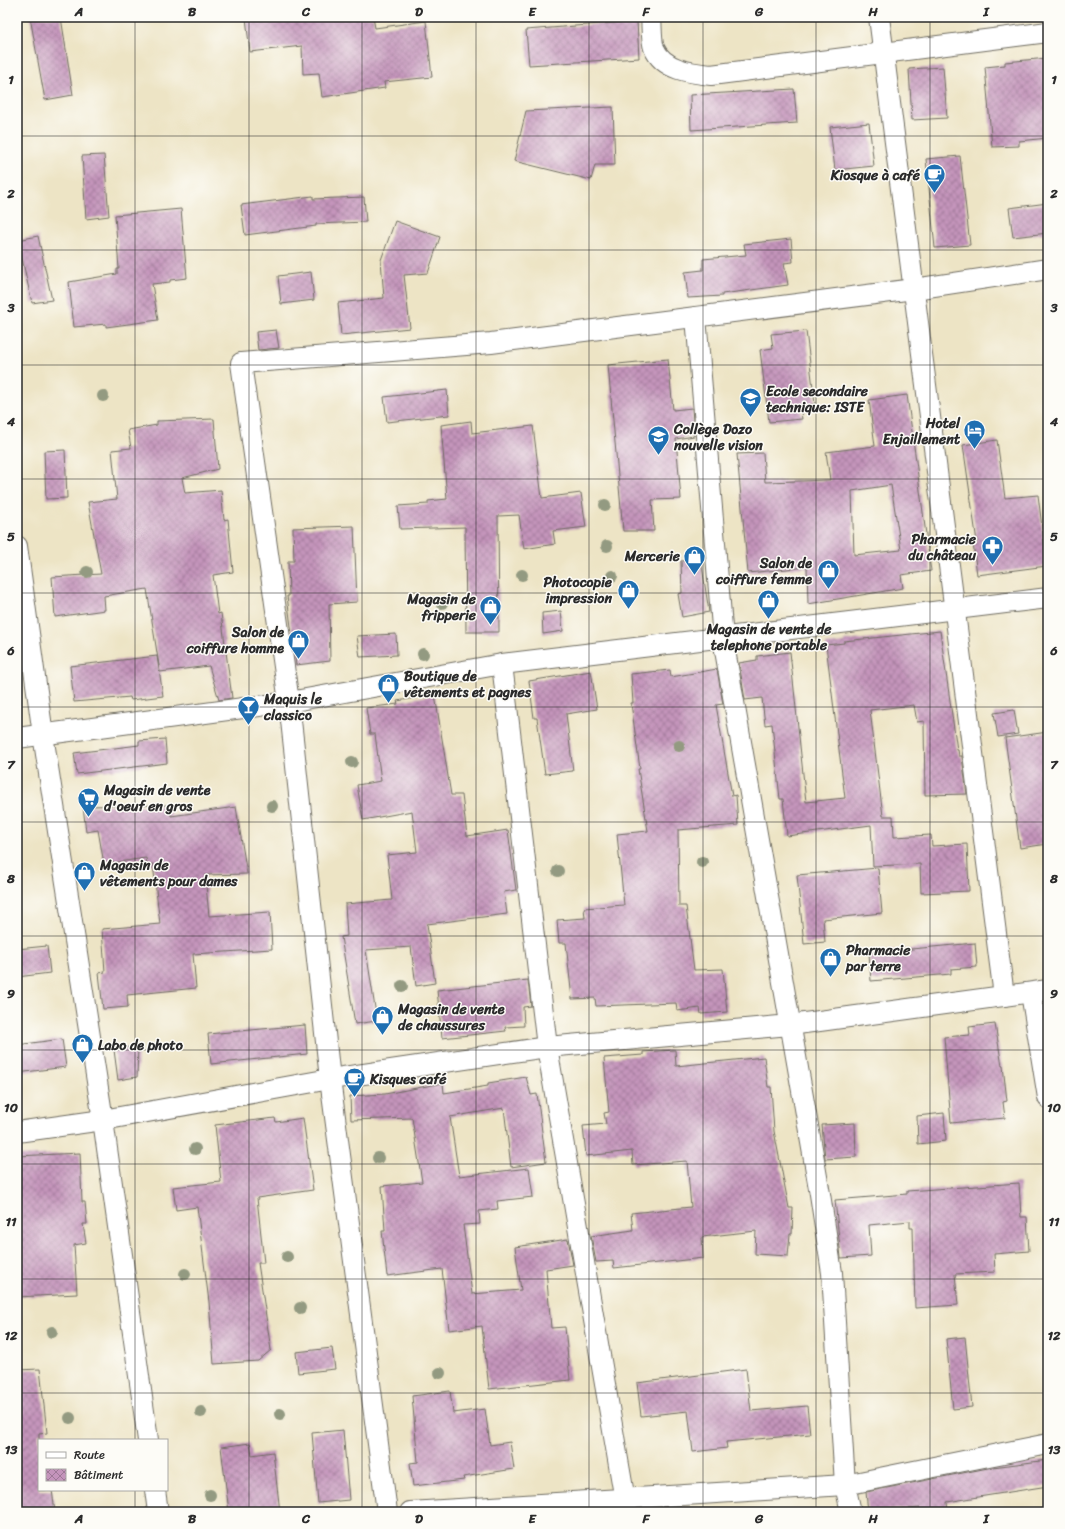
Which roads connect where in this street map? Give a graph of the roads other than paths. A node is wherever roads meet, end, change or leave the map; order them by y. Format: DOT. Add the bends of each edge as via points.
graph roads {
  1 [pos="651,17"];
  2 [pos="879,17"];
  3 [pos="1048,32"];
  4 [pos="884,54"];
  5 [pos="1048,269"];
  6 [pos="914,289"];
  7 [pos="696,317"];
  8 [pos="17,546"];
  9 [pos="1048,598"];
  10 [pos="955,611"];
  11 [pos="723,639"];
  12 [pos="502,664"];
  13 [pos="289,702"];
  14 [pos="43,735"];
  15 [pos="17,738"];
  16 [pos="1040,991"];
  17 [pos="1004,996"];
  18 [pos="790,1025"];
  19 [pos="547,1047"];
  20 [pos="330,1079"];
  21 [pos="1048,1098"];
  22 [pos="103,1120"];
  23 [pos="17,1132"];
  24 [pos="148,1439"];
  25 [pos="1048,1444"];
  26 [pos="845,1485"];
  27 [pos="155,1491"];
  28 [pos="627,1506"];
  29 [pos="158,1512"];
  30 [pos="387,1512"];
  31 [pos="410,1512"];
  32 [pos="851,1512"];
  1 -- 4 [label="street" via="654,48 668,65 688,73 711,75"];
  2 -- 4 [label="street"];
  3 -- 4 [label="street"];
  4 -- 6 [label="street"];
  5 -- 6 [label="street"];
  6 -- 7 [label="street"];
  6 -- 10 [label="street"];
  7 -- 11 [label="street"];
  7 -- 13 [label="street" via="491,343 241,362"];
  8 -- 14 [label="street"];
  9 -- 10 [label="street"];
  10 -- 11 [label="street"];
  10 -- 17 [label="street"];
  11 -- 12 [label="street"];
  11 -- 18 [label="street"];
  12 -- 13 [label="street"];
  12 -- 19 [label="street"];
  13 -- 14 [label="street"];
  13 -- 20 [label="street"];
  14 -- 15 [label="street"];
  14 -- 22 [label="street"];
  16 -- 17 [label="street"];
  16 -- 21 [label="street"];
  17 -- 18 [label="street"];
  18 -- 19 [label="street"];
  18 -- 26 [label="street" via="832,1273"];
  19 -- 20 [label="street"];
  19 -- 28 [label="street"];
  20 -- 22 [label="street"];
  20 -- 30 [label="street"];
  22 -- 23 [label="street"];
  22 -- 24 [label="street"];
  25 -- 26 [label="street"];
  26 -- 28 [label="street"];
  26 -- 32 [label="street"];
  27 -- 29 [label="street"];
  28 -- 31 [label="street"];
}
